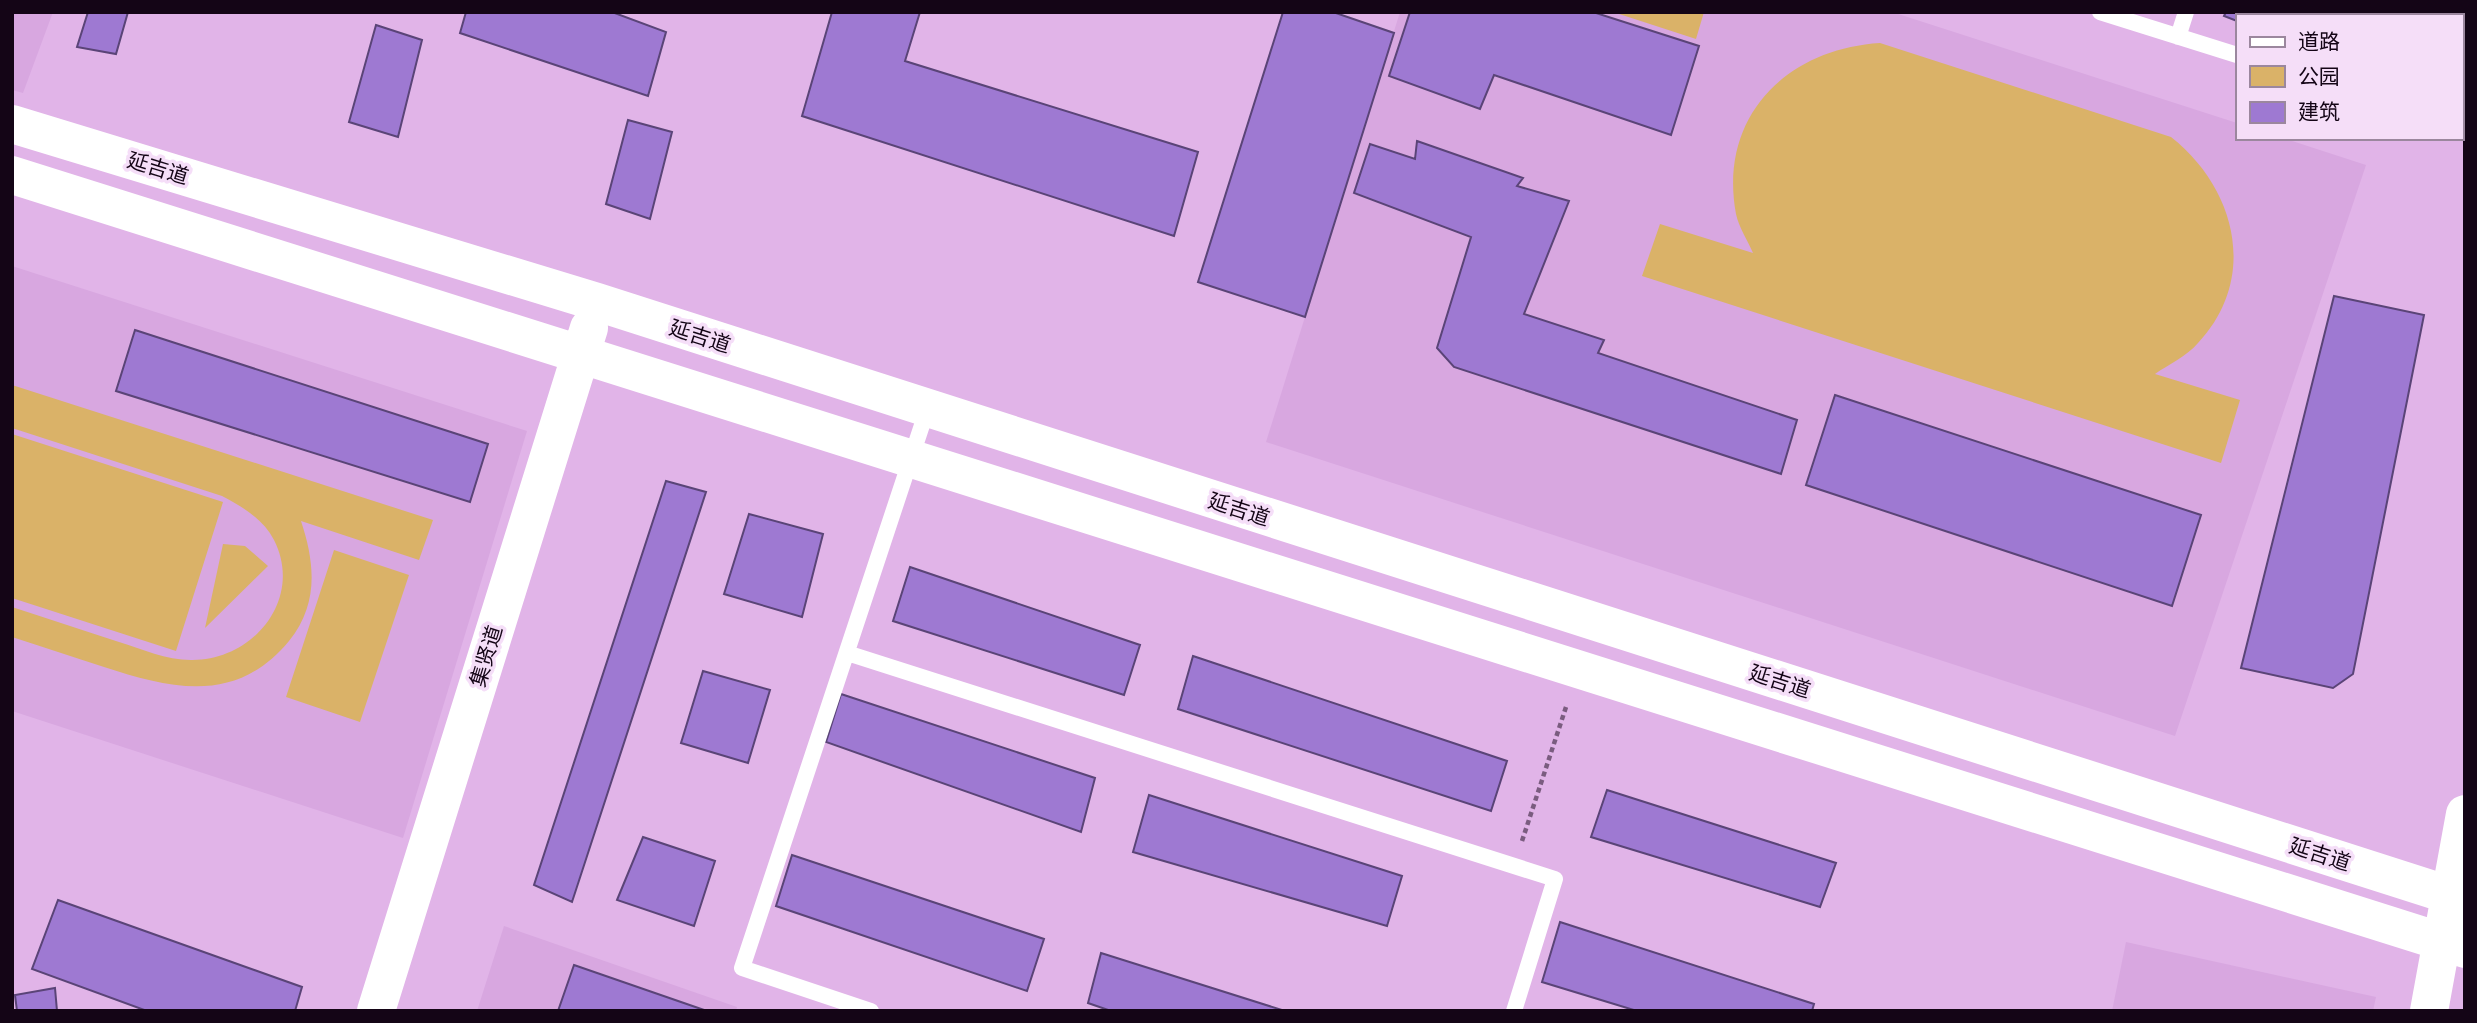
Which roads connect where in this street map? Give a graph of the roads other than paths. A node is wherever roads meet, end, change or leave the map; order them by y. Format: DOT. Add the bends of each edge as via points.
graph roads {
  1 [pos="2099,12"];
  2 [pos="2186,12"];
  3 [pos="2178,37"];
  4 [pos="2236,55"];
  5 [pos="12,124"];
  6 [pos="12,174"];
  7 [pos="608,306"];
  8 [pos="592,356"];
  9 [pos="927,410"];
  10 [pos="911,458"];
  11 [pos="847,653"];
  12 [pos="2465,814"];
  13 [pos="2458,898"];
  14 [pos="2454,945"];
  15 [pos="376,1011"];
  16 [pos="397,1011"];
  17 [pos="871,1011"];
  18 [pos="1514,1011"];
  19 [pos="2429,1011"];
  1 -- 3 [label="lane"];
  2 -- 3 [label="lane"];
  3 -- 4 [label="lane"];
  5 -- 7 [label="main road, 延吉道"];
  6 -- 8 [label="main road"];
  7 -- 8 [label="main road, 集贤道"];
  7 -- 9 [label="main road, 延吉道"];
  8 -- 10 [label="main road"];
  8 -- 15 [label="main road, 集贤道"];
  8 -- 16 [label="main road, 集贤道"];
  9 -- 10 [label="lane"];
  9 -- 13 [label="main road, 延吉道"];
  10 -- 11 [label="lane"];
  10 -- 14 [label="main road"];
  11 -- 17 [label="lane" via="742,968"];
  11 -- 18 [label="lane" via="1555,879"];
  12 -- 13 [label="main road"];
  13 -- 14 [label="main road"];
  14 -- 19 [label="main road"];
}
